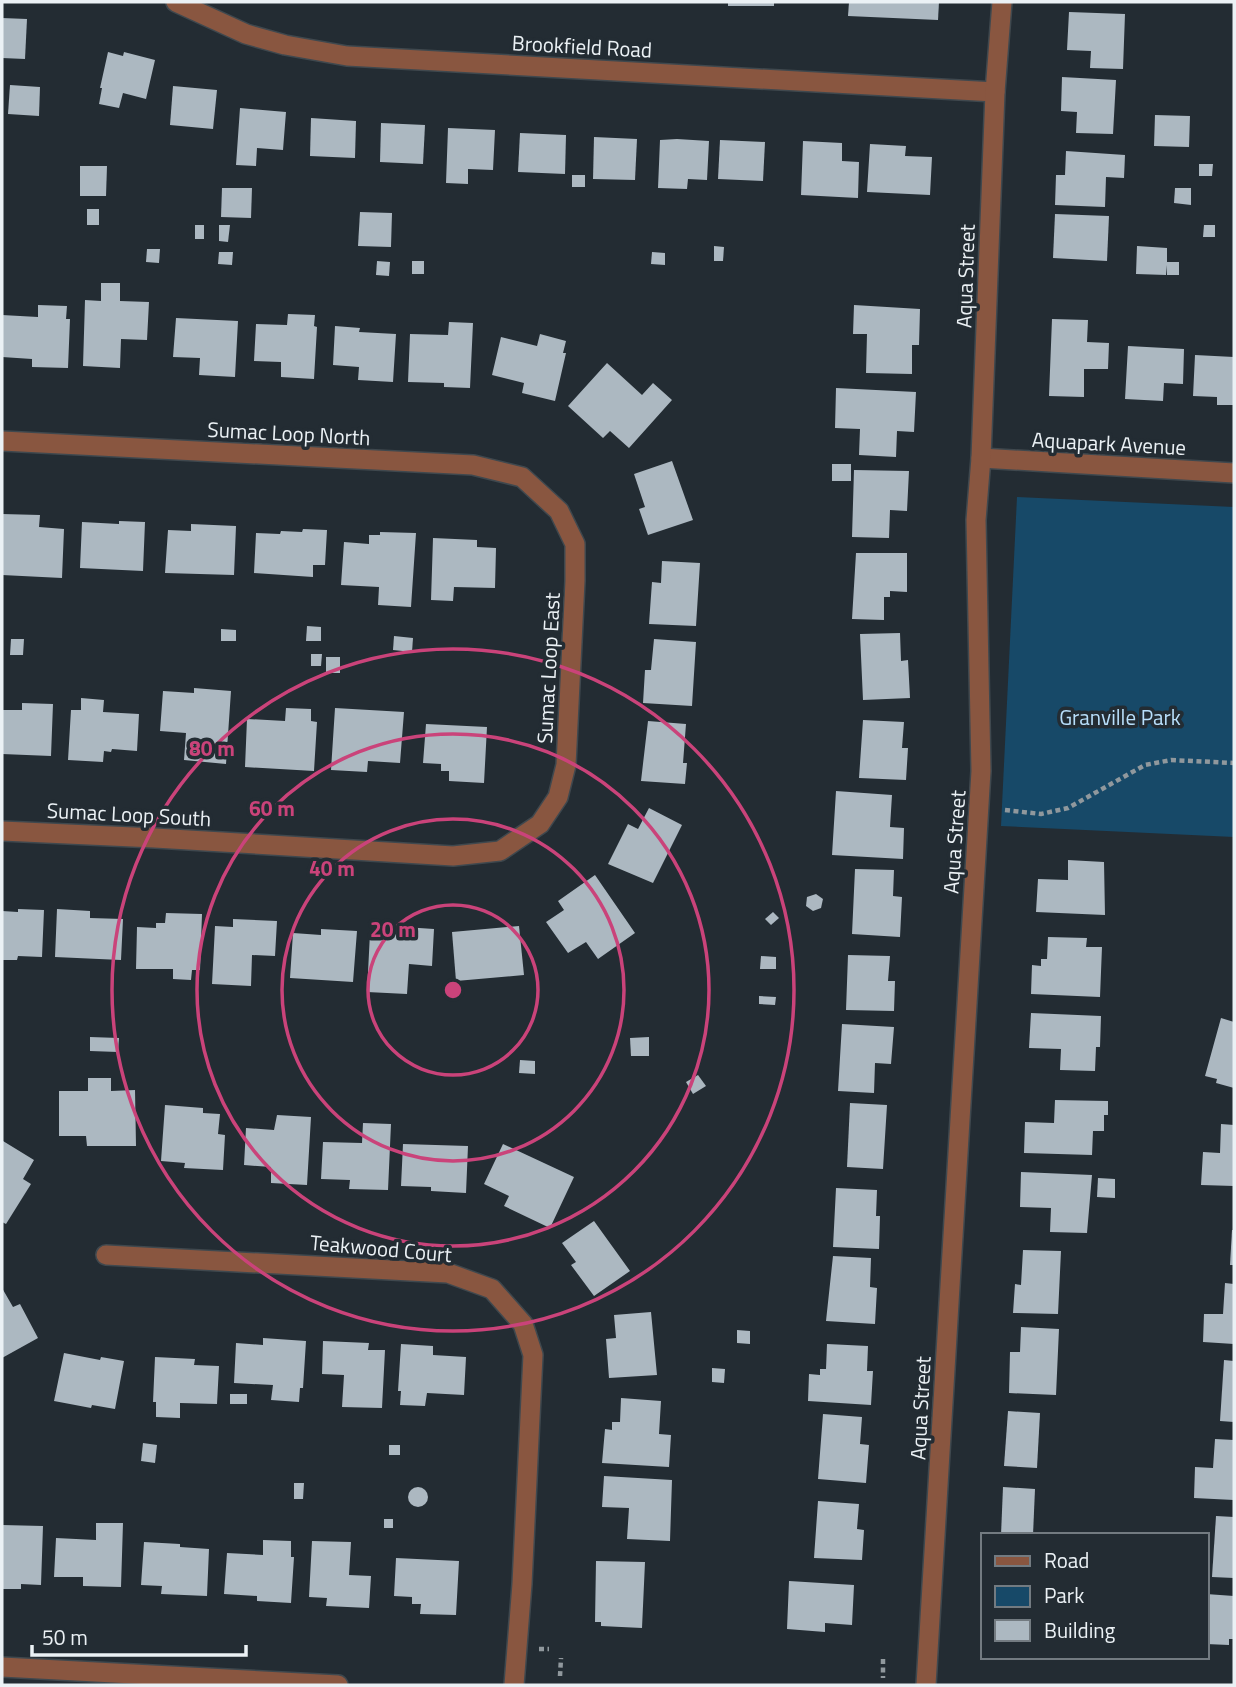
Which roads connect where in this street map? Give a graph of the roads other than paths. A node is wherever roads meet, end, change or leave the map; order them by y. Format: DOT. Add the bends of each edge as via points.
graph roads {
  1 [pos="176,2"];
  2 [pos="1002,2"];
  3 [pos="995,92"];
  4 [pos="2,441"];
  5 [pos="981,458"];
  6 [pos="1234,473"];
  7 [pos="559,511"];
  8 [pos="540,824"];
  9 [pos="2,831"];
  10 [pos="106,1255"];
  11 [pos="2,1667"];
  12 [pos="338,1685"];
  13 [pos="514,1685"];
  14 [pos="926,1685"];
  1 -- 3 [label="street, Brookfield Road" via="246,34 347,56"];
  2 -- 3 [label="street, Aqua Street"];
  3 -- 5 [label="street, Aqua Street"];
  4 -- 7 [label="street, Sumac Loop North" via="473,465 522,477"];
  5 -- 6 [label="street, Aquapark Avenue"];
  5 -- 14 [label="street, Aqua Street" via="976,520 981,771"];
  7 -- 8 [label="street, Sumac Loop East" via="575,544 566,765 558,796"];
  8 -- 9 [label="street, Sumac Loop South" via="500,850 453,856"];
  10 -- 13 [label="street, Teakwood Court" via="448,1273 492,1289 523,1324 533,1355"];
  11 -- 12 [label="street"];
}
